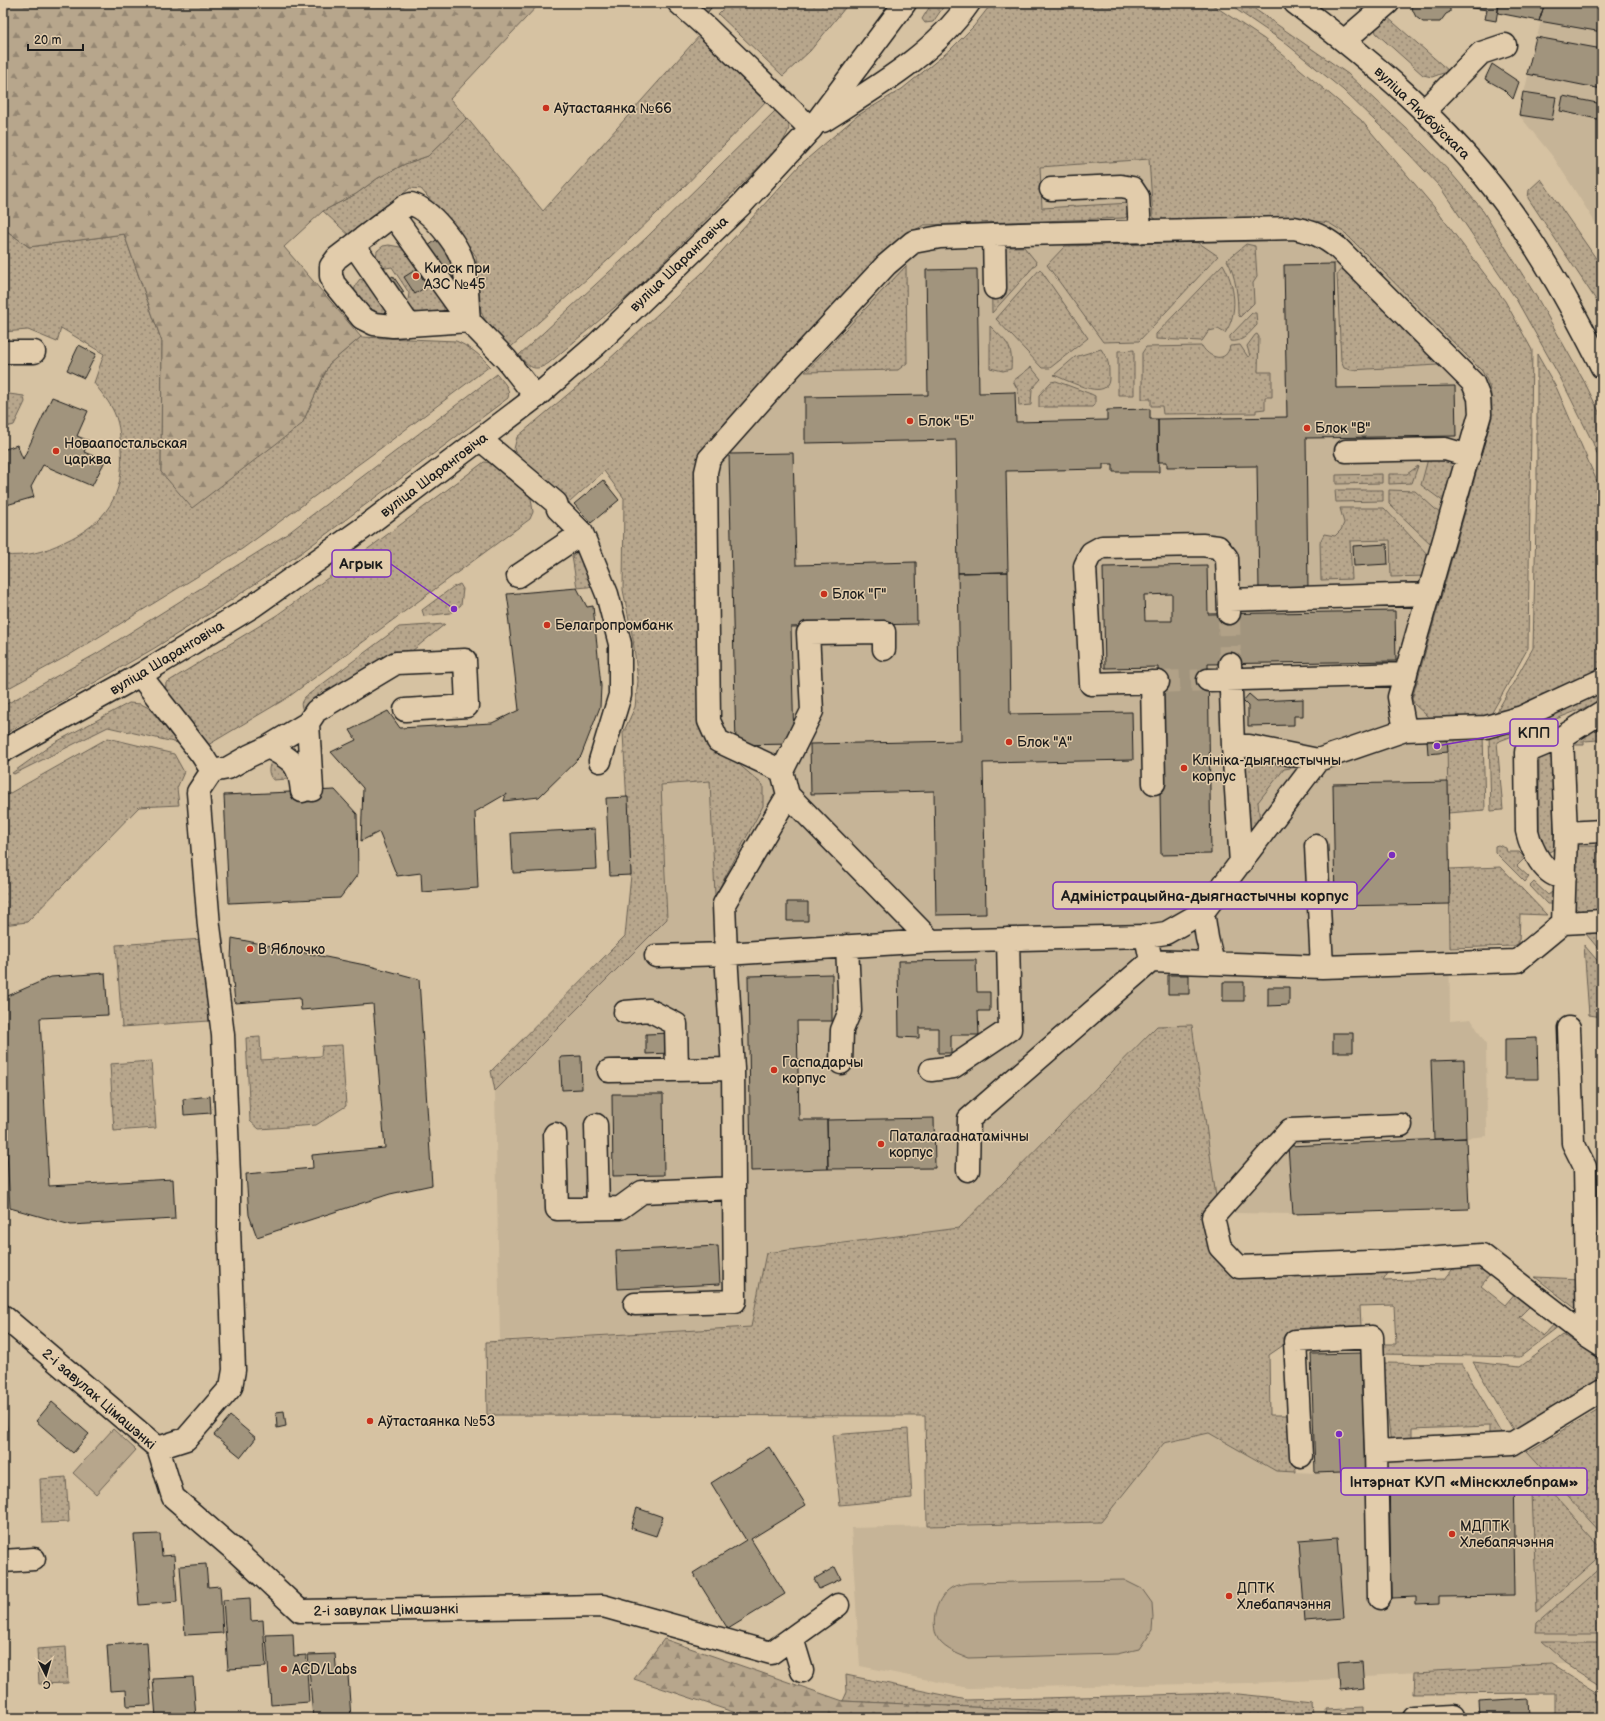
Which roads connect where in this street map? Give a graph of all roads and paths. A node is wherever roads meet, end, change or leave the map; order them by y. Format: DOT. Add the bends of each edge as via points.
graph roads {
  1 [pos="679,3"];
  2 [pos="905,3"];
  3 [pos="969,3"];
  4 [pos="1295,3"];
  5 [pos="1388,3"];
  6 [pos="1345,40"];
  7 [pos="1505,46"];
  8 [pos="1424,111"];
  9 [pos="811,129"];
  10 [pos="1051,189"];
  11 [pos="394,215"];
  12 [pos="1140,232"];
  13 [pos="994,235"];
  14 [pos="354,245"];
  15 [pos="995,288"];
  16 [pos="469,321"];
  17 [pos="409,325"];
  18 [pos="3,352"];
  19 [pos="34,352"];
  20 [pos="1602,367"];
  21 [pos="536,397"];
  22 [pos="481,440"];
  23 [pos="1346,451"];
  24 [pos="1469,456"];
  25 [pos="582,534"];
  26 [pos="518,576"];
  27 [pos="1429,594"];
  28 [pos="884,649"];
  29 [pos="1230,672"];
  30 [pos="1406,674"];
  31 [pos="140,675"];
  32 [pos="1208,680"];
  33 [pos="1601,682"];
  34 [pos="406,710"];
  35 [pos="1602,712"];
  36 [pos="308,723"];
  37 [pos="1405,730"];
  38 [pos="1562,736"];
  39 [pos="1233,746"];
  40 [pos="268,747"];
  41 [pos="3,751"];
  42 [pos="1318,760"];
  43 [pos="600,761"];
  44 [pos="212,771"];
  45 [pos="782,772"];
  46 [pos="1154,783"];
  47 [pos="788,795"];
  48 [pos="1602,831"];
  49 [pos="1566,833"];
  50 [pos="1316,846"];
  51 [pos="1241,863"];
  52 [pos="1565,877"];
  53 [pos="1204,912"];
  54 [pos="1602,921"];
  55 [pos="1563,923"];
  56 [pos="1146,936"];
  57 [pos="1008,939"];
  58 [pos="931,941"];
  59 [pos="847,946"];
  60 [pos="726,954"];
  61 [pos="656,956"];
  62 [pos="1151,961"];
  63 [pos="1213,963"];
  64 [pos="1322,967"];
  65 [pos="624,1012"];
  66 [pos="1569,1028"];
  67 [pos="842,1063"];
  68 [pos="733,1069"];
  69 [pos="677,1070"];
  70 [pos="931,1070"];
  71 [pos="609,1072"];
  72 [pos="596,1125"];
  73 [pos="1401,1125"];
  74 [pos="555,1134"];
  75 [pos="968,1170"];
  76 [pos="734,1188"];
  77 [pos="598,1208"];
  78 [pos="1594,1298"];
  79 [pos="635,1304"];
  80 [pos="3,1316"];
  81 [pos="1595,1342"];
  82 [pos="1602,1390"];
  83 [pos="158,1448"];
  84 [pos="1376,1451"];
  85 [pos="1301,1456"];
  86 [pos="34,1559"];
  87 [pos="3,1561"];
  88 [pos="1379,1598"];
  89 [pos="838,1605"];
  90 [pos="792,1638"];
  91 [pos="802,1671"];
  92 [pos="1452,1716"];
  93 [pos="1415,1718"];
  1 -- 9 [label="main road"];
  2 -- 9 [label="main road, вуліца Шаранговіча"];
  3 -- 9 [label="main road, вуліца Шаранговіча" via="959,18 920,56"];
  4 -- 6 [label="main road, вуліца Якубоўскага"];
  5 -- 6 [label="main road"];
  6 -- 8 [label="main road, вуліца Якубоўскага"];
  7 -- 8 [label="main road" via="1481,53"];
  8 -- 20 [label="main road, вуліца Якубоўскага" via="1467,156 1504,201 1556,282"];
  9 -- 21 [label="main road, вуліца Шаранговіча" via="742,204 677,268 596,345"];
  10 -- 12 [label="main road" via="1121,186 1132,188 1138,197"];
  11 -- 14 [label="main road"];
  11 -- 16 [label="main road"];
  11 -- 16 [label="main road" via="405,206 417,206 436,221 454,246 465,273"];
  12 -- 13 [label="main road"];
  12 -- 24 [label="main road" via="1294,228 1325,237 1473,383 1479,398 1480,414"];
  13 -- 15 [label="main road"];
  13 -- 45 [label="main road" via="940,237 913,242 886,265 709,459 706,472 709,721 718,741"];
  14 -- 17 [label="main road"];
  14 -- 17 [label="main road" via="337,258 332,266 330,276 334,284 362,318 374,324"];
  16 -- 17 [label="main road"];
  16 -- 21 [label="main road" via="506,359"];
  18 -- 19 [label="main road"];
  21 -- 22 [label="main road, вуліца Шаранговіча"];
  22 -- 25 [label="main road" via="556,503 558,509"];
  22 -- 31 [label="main road, вуліца Шаранговіча" via="253,606"];
  23 -- 24 [label="main road" via="1445,449"];
  24 -- 27 [label="main road"];
  25 -- 26 [label="main road"];
  25 -- 43 [label="main road" via="608,594 620,644 620,695"];
  27 -- 30 [label="main road"];
  27 -- 46 [label="main road" via="1229,607 1227,558 1218,547 1102,547 1091,553 1085,566 1091,684 1155,682"];
  28 -- 45 [label="main road" via="884,632 808,633 812,711"];
  29 -- 30 [label="main road"];
  29 -- 32 [label="main road"];
  29 -- 39 [label="main road"];
  30 -- 37 [label="main road" via="1399,696"];
  31 -- 41 [label="main road, вуліца Шаранговіча"];
  31 -- 44 [label="main road"];
  33 -- 37 [label="main road" via="1522,717 1486,728"];
  34 -- 36 [label="main road" via="467,706 465,660 396,663 316,711"];
  35 -- 38 [label="main road"];
  36 -- 40 [label="main road"];
  36 -- 40 [label="main road" via="307,791 294,763"];
  37 -- 42 [label="main road"];
  38 -- 49 [label="main road"];
  38 -- 52 [label="main road" via="1526,752 1526,807 1530,843 1540,861 1551,872 1559,877"];
  39 -- 42 [label="main road" via="1250,746"];
  39 -- 51 [label="main road"];
  40 -- 44 [label="main road" via="228,768"];
  42 -- 51 [label="main road"];
  44 -- 83 [label="main road" via="198,792 209,926 226,994 222,1035 234,1370 231,1387 186,1439"];
  45 -- 47 [label="main road"];
  47 -- 58 [label="main road"];
  47 -- 60 [label="main road" via="724,904"];
  48 -- 49 [label="main road"];
  49 -- 52 [label="main road"];
  50 -- 64 [label="main road"];
  51 -- 53 [label="main road"];
  52 -- 55 [label="main road"];
  53 -- 56 [label="main road" via="1166,933"];
  53 -- 63 [label="main road" via="1206,938"];
  54 -- 55 [label="main road"];
  55 -- 64 [label="main road" via="1517,961"];
  56 -- 57 [label="main road"];
  56 -- 62 [label="main road"];
  57 -- 58 [label="main road"];
  57 -- 70 [label="main road" via="1010,1029 953,1067"];
  58 -- 59 [label="main road"];
  59 -- 60 [label="main road"];
  59 -- 67 [label="main road" via="850,1011 842,1030"];
  60 -- 61 [label="main road"];
  60 -- 68 [label="main road"];
  62 -- 63 [label="main road"];
  62 -- 75 [label="main road" via="969,1119"];
  63 -- 64 [label="main road"];
  65 -- 69 [label="main road" via="649,1010 676,1024"];
  66 -- 78 [label="main road" via="1573,1143 1585,1167"];
  68 -- 69 [label="main road"];
  68 -- 76 [label="main road"];
  69 -- 71 [label="main road"];
  72 -- 77 [label="main road"];
  73 -- 81 [label="main road" via="1290,1130 1214,1217 1220,1247 1239,1267 1482,1255"];
  74 -- 77 [label="main road" via="557,1209"];
  76 -- 77 [label="main road" via="642,1192 620,1208"];
  76 -- 79 [label="main road" via="735,1301"];
  78 -- 81 [label="main road"];
  80 -- 83 [label="main road, 2-і завулак Цімашэнкі"];
  82 -- 84 [label="main road" via="1513,1444"];
  83 -- 90 [label="main road, 2-і завулак Цімашэнкі" via="173,1497 300,1611 603,1606 771,1653"];
  84 -- 85 [label="main road" via="1372,1337 1295,1341"];
  84 -- 88 [label="main road"];
  86 -- 87 [label="main road"];
  89 -- 90 [label="main road, 2-і завулак Цімашэнкі"];
  90 -- 91 [label="main road"];
  92 -- 93 [label="main road"];
}
